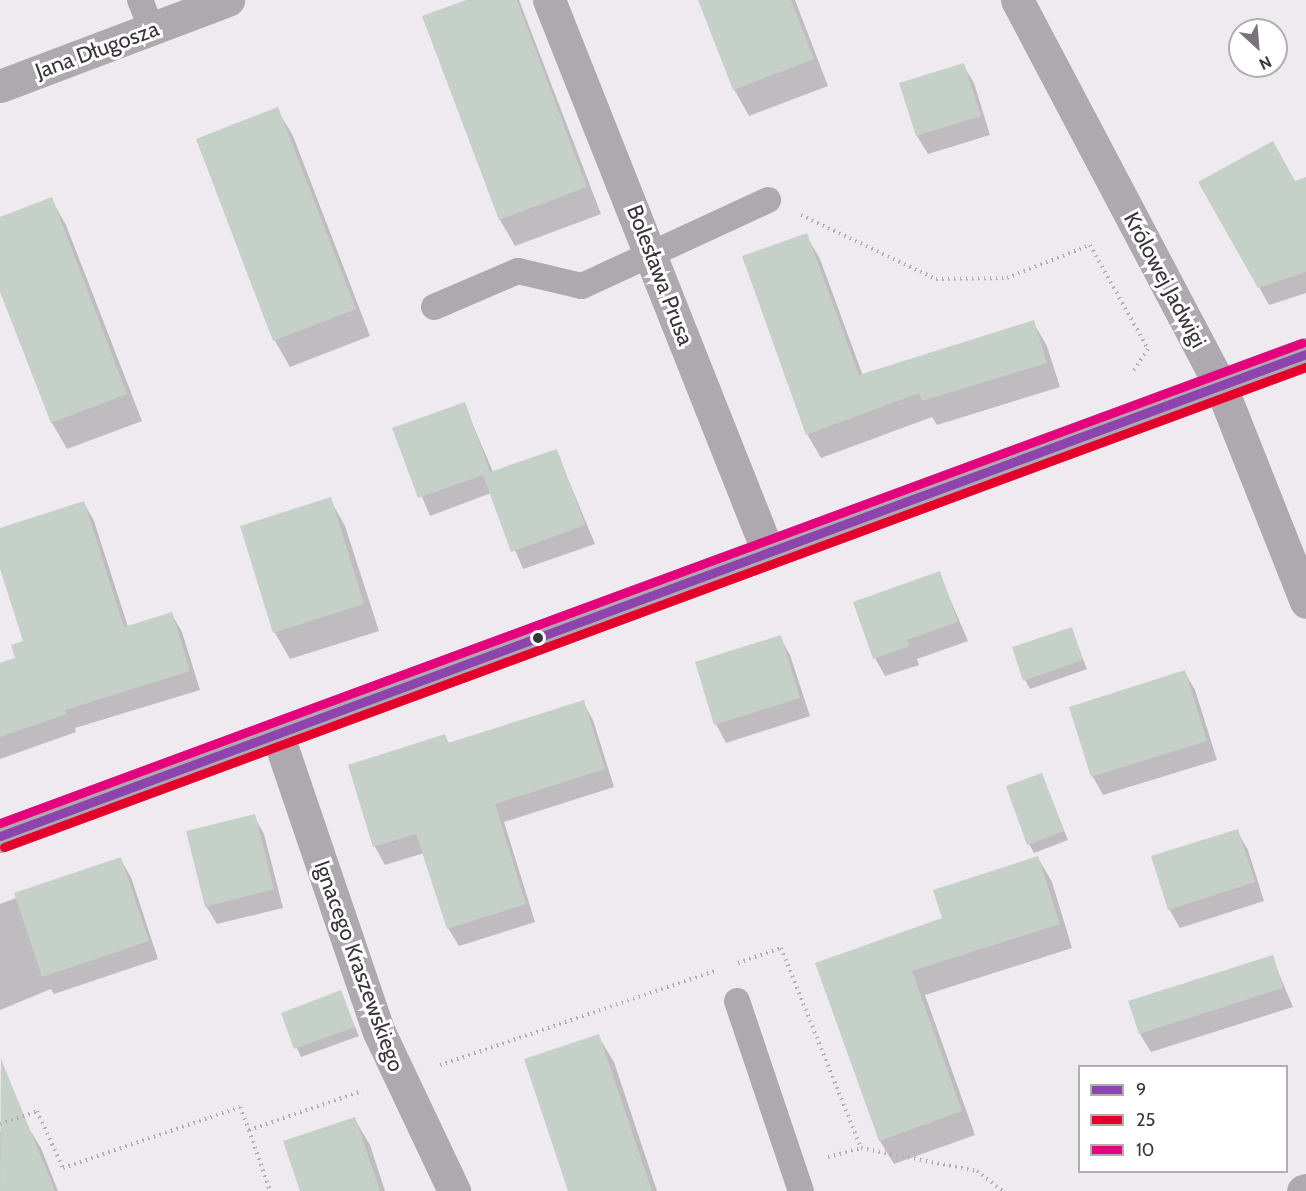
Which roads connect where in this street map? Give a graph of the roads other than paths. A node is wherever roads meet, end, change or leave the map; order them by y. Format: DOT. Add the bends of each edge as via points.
graph roads {
  1 [pos="228,0"];
  2 [pos="549,0"];
  3 [pos="1017,0"];
  4 [pos="146,15"];
  5 [pos="0,86"];
  6 [pos="768,200"];
  7 [pos="651,253"];
  8 [pos="434,307"];
  9 [pos="1306,354"];
  10 [pos="1221,387"];
  11 [pos="768,552"];
  12 [pos="1306,602"];
  13 [pos="278,736"];
  14 [pos="0,836"];
  15 [pos="737,1001"];
  16 [pos="454,1191"];
  17 [pos="801,1191"];
  1 -- 4 [label="street, Jana Długosza"];
  2 -- 7 [label="street, Bolesława Prusa"];
  3 -- 10 [label="street, Królowej Jadwigi"];
  4 -- 5 [label="street, Jana Długosza"];
  6 -- 7 [label="lane"];
  7 -- 8 [label="lane" via="582,285 518,271"];
  7 -- 11 [label="street, Bolesława Prusa"];
  9 -- 10 [label="street"];
  10 -- 11 [label="street"];
  10 -- 12 [label="street, Królowej Jadwigi"];
  11 -- 13 [label="street"];
  13 -- 14 [label="street"];
  13 -- 16 [label="street, Ignacego Kraszewskiego" via="379,1032"];
  15 -- 17 [label="lane"];
}
